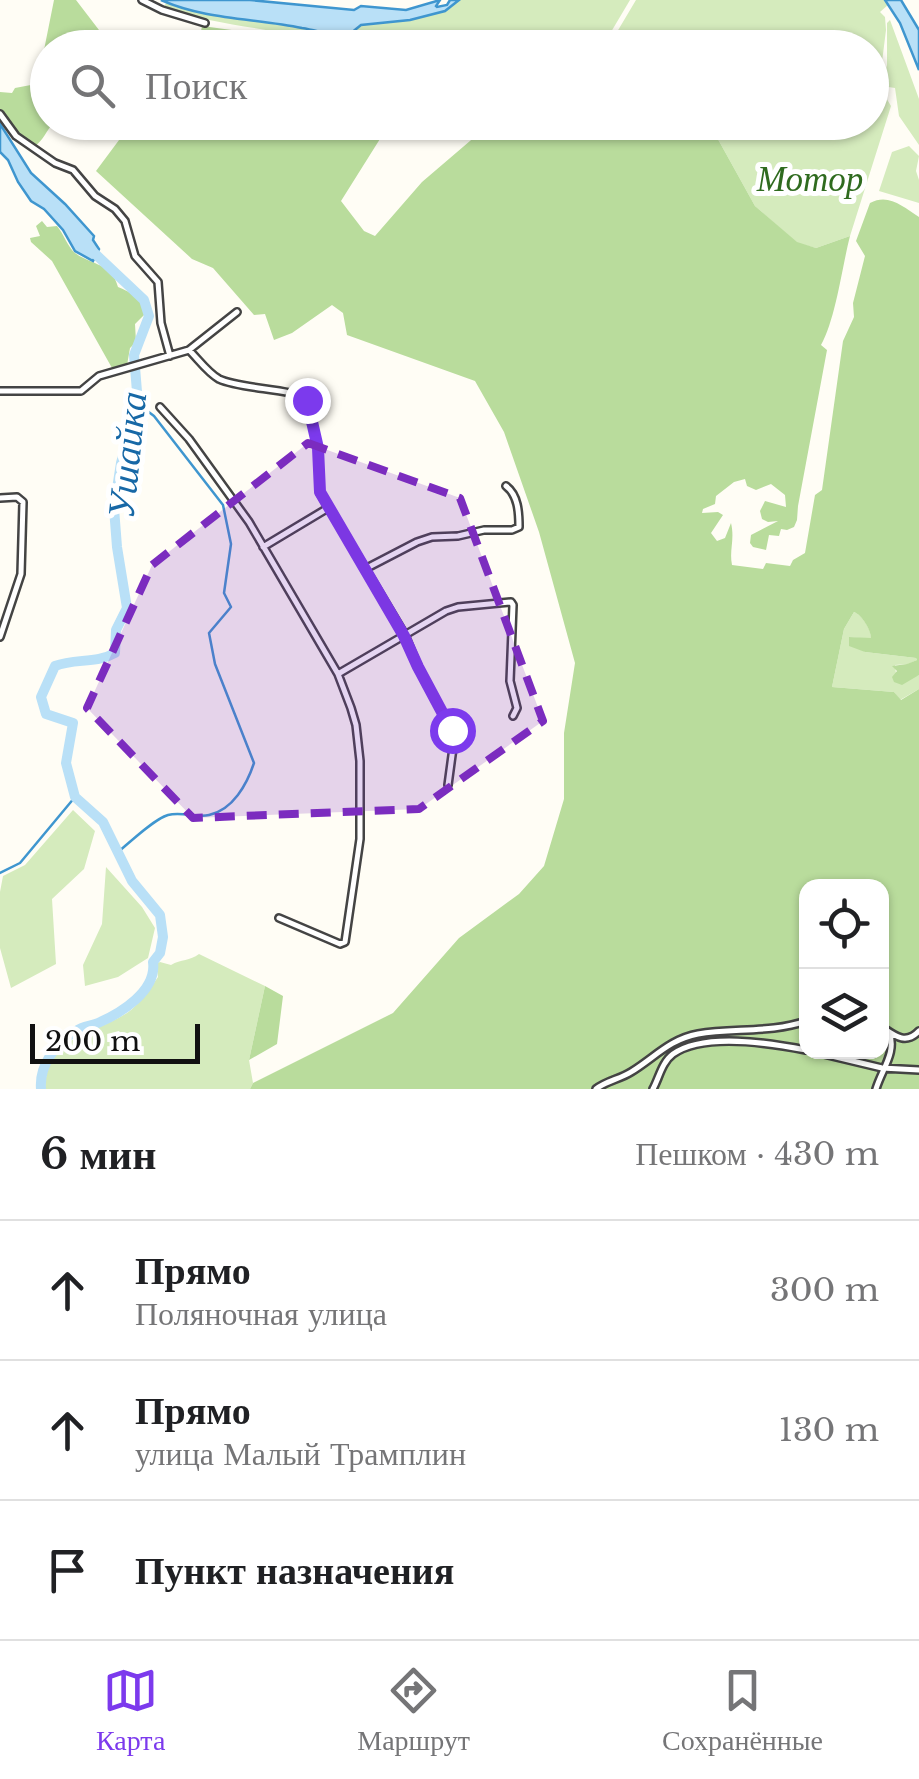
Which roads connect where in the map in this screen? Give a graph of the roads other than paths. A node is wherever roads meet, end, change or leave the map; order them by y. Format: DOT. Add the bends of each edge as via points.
graph roads {
  1 [pos="142,0"];
  2 [pos="204,23"];
  3 [pos="0,114"];
  4 [pos="237,312"];
  5 [pos="189,350"];
  6 [pos="170,356"];
  7 [pos="0,391"];
  8 [pos="160,407"];
  9 [pos="506,486"];
  10 [pos="0,498"];
  11 [pos="328,508"];
  12 [pos="263,547"];
  13 [pos="366,568"];
  14 [pos="404,636"];
  15 [pos="0,637"];
  16 [pos="338,674"];
  17 [pos="513,716"];
  18 [pos="448,785"];
  19 [pos="279,918"];
  20 [pos="799,1023"];
  21 [pos="919,1031"];
  22 [pos="889,1032"];
  23 [pos="799,1049"];
  24 [pos="889,1055"];
  25 [pos="845,1059"];
  26 [pos="887,1059"];
  27 [pos="882,1068"];
  28 [pos="919,1070"];
  29 [pos="596,1089"];
  30 [pos="653,1089"];
  31 [pos="876,1089"];
  1 -- 2 [label="street"];
  3 -- 6 [label="street" via="16,136 73,170 125,221 135,256 158,282"];
  4 -- 5 [label="street"];
  5 -- 6 [label="street"];
  5 -- 11 [label="street" via="220,379 307,400"];
  6 -- 7 [label="street" via="99,376 81,391"];
  8 -- 12 [label="street" via="221,480"];
  9 -- 13 [label="street" via="519,517 512,530 432,537"];
  10 -- 15 [label="street" via="23,502 21,574"];
  11 -- 12 [label="street"];
  11 -- 13 [label="street"];
  12 -- 16 [label="street"];
  13 -- 14 [label="street"];
  14 -- 16 [label="street"];
  14 -- 17 [label="street" via="458,607 511,602"];
  14 -- 18 [label="street" via="451,723"];
  16 -- 19 [label="street" via="360,761 360,839 346,942"];
  20 -- 29 [label="street" via="675,1040"];
  21 -- 22 [label="street" via="905,1040"];
  22 -- 24 [label="street"];
  23 -- 30 [label="street" via="697,1043 667,1060"];
  25 -- 27 [label="street"];
  26 -- 27 [label="street"];
  27 -- 28 [label="street"];
  27 -- 31 [label="street"];
}
